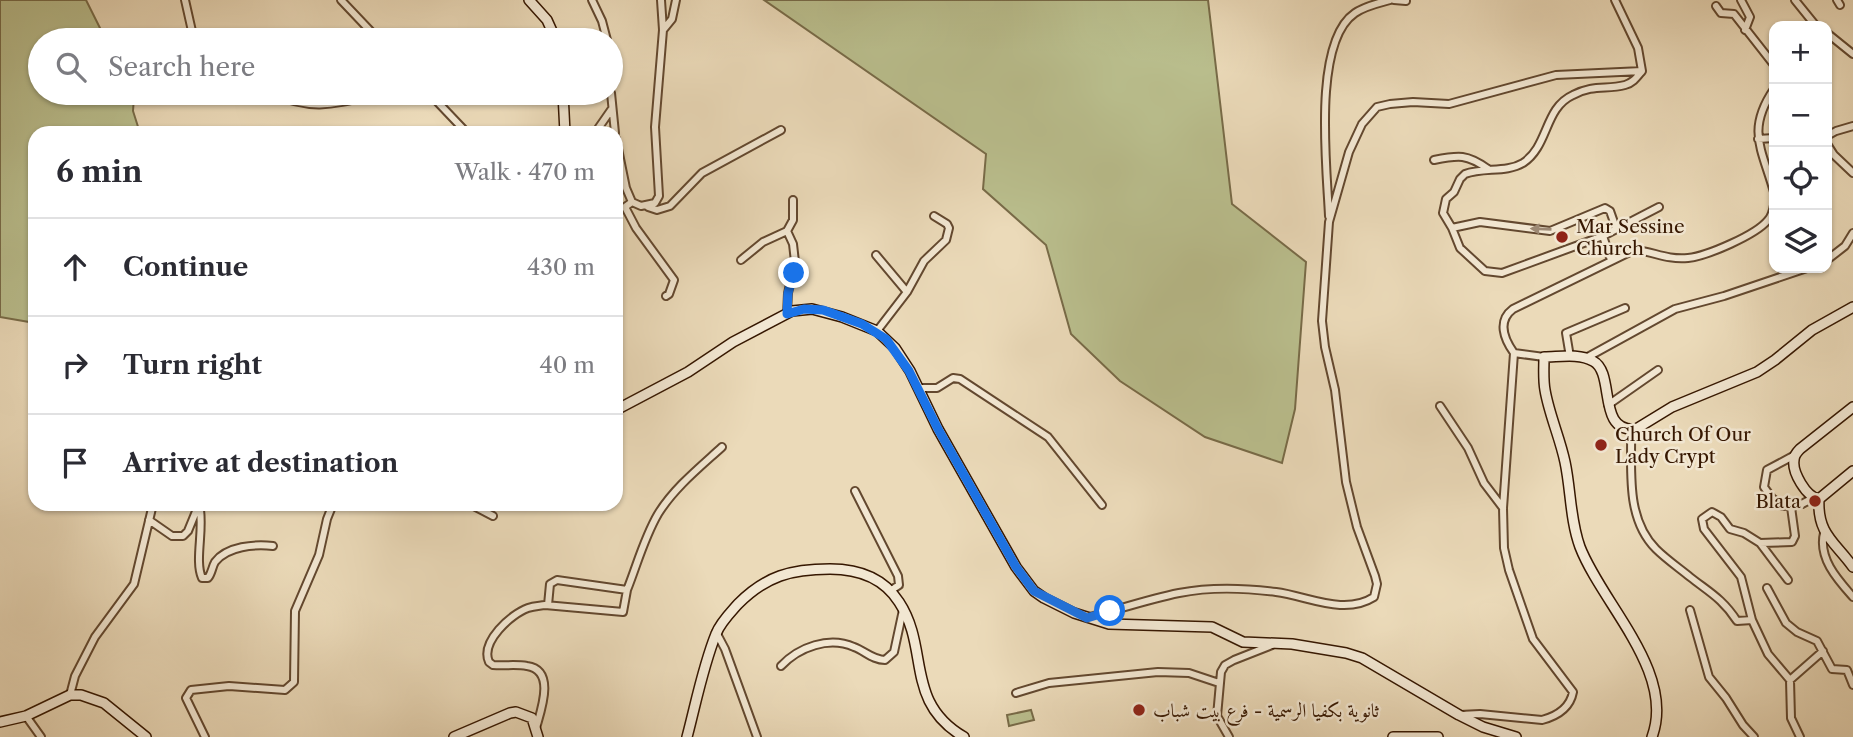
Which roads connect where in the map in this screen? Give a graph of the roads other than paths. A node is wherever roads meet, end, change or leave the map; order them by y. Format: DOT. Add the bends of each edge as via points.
graph roads {
  1 [pos="186,0"];
  2 [pos="341,0"];
  3 [pos="529,0"];
  4 [pos="592,0"];
  5 [pos="661,0"];
  6 [pos="676,0"];
  7 [pos="1392,0"];
  8 [pos="1615,0"];
  9 [pos="1741,0"];
  10 [pos="1795,0"];
  11 [pos="1406,1"];
  12 [pos="1716,6"];
  13 [pos="1812,21"];
  14 [pos="190,28"];
  15 [pos="368,28"];
  16 [pos="551,28"];
  17 [pos="604,28"];
  18 [pos="663,30"];
  19 [pos="1745,30"];
  20 [pos="1832,37"];
  21 [pos="1853,54"];
  22 [pos="1769,59"];
  23 [pos="1642,71"];
  24 [pos="1769,96"];
  25 [pos="306,105"];
  26 [pos="329,105"];
  27 [pos="440,105"];
  28 [pos="564,105"];
  29 [pos="611,105"];
  30 [pos="611,110"];
  31 [pos="460,126"];
  32 [pos="565,126"];
  33 [pos="600,126"];
  34 [pos="614,126"];
  35 [pos="1853,126"];
  36 [pos="781,130"];
  37 [pos="1832,133"];
  38 [pos="1769,138"];
  39 [pos="1758,139"];
  40 [pos="1832,152"];
  41 [pos="1434,160"];
  42 [pos="1488,169"];
  43 [pos="623,173"];
  44 [pos="1853,173"];
  45 [pos="1769,175"];
  46 [pos="793,200"];
  47 [pos="632,202"];
  48 [pos="648,206"];
  49 [pos="1659,207"];
  50 [pos="1772,210"];
  51 [pos="934,216"];
  52 [pos="1329,222"];
  53 [pos="1452,228"];
  54 [pos="1615,228"];
  55 [pos="787,231"];
  56 [pos="1853,233"];
  57 [pos="1603,236"];
  58 [pos="876,255"];
  59 [pos="1832,256"];
  60 [pos="741,260"];
  61 [pos="1611,260"];
  62 [pos="1792,273"];
  63 [pos="908,292"];
  64 [pos="666,296"];
  65 [pos="1853,307"];
  66 [pos="1625,308"];
  67 [pos="787,314"];
  68 [pos="877,331"];
  69 [pos="1514,353"];
  70 [pos="1544,357"];
  71 [pos="1570,357"];
  72 [pos="1586,358"];
  73 [pos="1658,370"];
  74 [pos="918,388"];
  75 [pos="1608,405"];
  76 [pos="623,406"];
  77 [pos="1440,406"];
  78 [pos="1853,407"];
  79 [pos="1630,429"];
  80 [pos="722,447"];
  81 [pos="1795,455"];
  82 [pos="1853,471"];
  83 [pos="855,491"];
  84 [pos="1816,498"];
  85 [pos="1102,505"];
  86 [pos="1791,507"];
  87 [pos="1503,508"];
  88 [pos="151,511"];
  89 [pos="196,511"];
  90 [pos="200,511"];
  91 [pos="330,511"];
  92 [pos="483,511"];
  93 [pos="493,516"];
  94 [pos="149,520"];
  95 [pos="1824,533"];
  96 [pos="1760,543"];
  97 [pos="274,546"];
  98 [pos="1853,567"];
  99 [pos="1788,580"];
  100 [pos="1767,588"];
  101 [pos="627,590"];
  102 [pos="890,591"];
  103 [pos="1853,597"];
  104 [pos="548,605"];
  105 [pos="903,610"];
  106 [pos="1690,610"];
  107 [pos="1087,618"];
  108 [pos="1752,620"];
  109 [pos="716,632"];
  110 [pos="1275,643"];
  111 [pos="1823,651"];
  112 [pos="781,666"];
  113 [pos="1790,680"];
  114 [pos="1219,683"];
  115 [pos="1853,685"];
  116 [pos="1016,693"];
  117 [pos="70,695"];
  118 [pos="1459,715"];
  119 [pos="26,716"];
  120 [pos="0,722"];
  121 [pos="537,733"];
  122 [pos="954,733"];
  123 [pos="41,737"];
  124 [pos="146,737"];
  125 [pos="205,737"];
  126 [pos="454,737"];
  127 [pos="687,737"];
  128 [pos="757,737"];
  129 [pos="964,737"];
  130 [pos="1229,737"];
  131 [pos="1393,737"];
  132 [pos="1438,737"];
  133 [pos="1516,737"];
  134 [pos="1652,737"];
  135 [pos="1754,737"];
  136 [pos="1800,737"];
  1 -- 14 [label="street"];
  2 -- 15 [label="street"];
  3 -- 16 [label="street"];
  4 -- 17 [label="street"];
  5 -- 18 [label="street"];
  6 -- 18 [label="street" via="672,19"];
  7 -- 11 [label="street"];
  7 -- 52 [label="street" via="1354,13 1331,55 1325,97"];
  8 -- 23 [label="street" via="1638,48"];
  9 -- 19 [label="street" via="1751,17"];
  10 -- 13 [label="street"];
  12 -- 19 [label="street" via="1721,13 1734,15"];
  18 -- 48 [label="street" via="655,127 659,196"];
  19 -- 22 [label="street"];
  20 -- 21 [label="street"];
  23 -- 42 [label="street" via="1626,85 1590,88 1570,96 1556,106 1544,136 1525,162"];
  23 -- 52 [label="street" via="1556,75 1449,104 1377,107 1362,124 1349,152"];
  24 -- 39 [label="street" via="1760,114"];
  25 -- 26 [label="street"];
  27 -- 31 [label="street"];
  28 -- 32 [label="street"];
  29 -- 30 [label="street"];
  30 -- 33 [label="street"];
  30 -- 34 [label="street"];
  35 -- 37 [label="street"];
  36 -- 48 [label="street" via="702,173 670,206 657,210"];
  38 -- 39 [label="street"];
  39 -- 45 [label="street"];
  40 -- 44 [label="street"];
  41 -- 42 [label="street" via="1471,157"];
  42 -- 53 [label="street" via="1465,174 1446,199 1443,213"];
  43 -- 47 [label="street"];
  46 -- 55 [label="street"];
  47 -- 48 [label="street"];
  47 -- 64 [label="street" via="625,207 636,228 674,280"];
  49 -- 54 [label="street"];
  50 -- 61 [label="street" via="1758,228 1692,258 1664,258 1634,250"];
  51 -- 63 [label="street" via="947,224 946,240 924,261"];
  52 -- 107 [label="street" via="1322,293 1325,347 1346,482 1377,584 1374,597 1354,606 1276,592 1196,591"];
  54 -- 53 [label="street, one-way" via="1605,208 1550,230 1480,222"];
  53 -- 57 [label="street" via="1460,248 1492,273"];
  54 -- 57 [label="street"];
  55 -- 60 [label="street"];
  55 -- 67 [label="street" via="795,262"];
  56 -- 59 [label="street"];
  57 -- 61 [label="street"];
  58 -- 63 [label="street"];
  61 -- 69 [label="street" via="1507,314 1503,330"];
  62 -- 72 [label="street" via="1675,309"];
  63 -- 68 [label="street"];
  65 -- 79 [label="street" via="1812,330 1757,372"];
  66 -- 71 [label="street" via="1566,333"];
  67 -- 68 [label="street" via="823,310"];
  67 -- 76 [label="street"];
  68 -- 74 [label="street" via="895,348"];
  69 -- 70 [label="street"];
  69 -- 87 [label="street"];
  70 -- 71 [label="street"];
  70 -- 134 [label="street" via="1545,391 1566,464 1579,545 1646,664 1657,711"];
  71 -- 72 [label="street"];
  72 -- 75 [label="street" via="1603,370"];
  73 -- 75 [label="street"];
  74 -- 85 [label="street" via="937,388 960,379 1002,405 1054,443"];
  74 -- 107 [label="street" via="1026,581 1044,598"];
  75 -- 79 [label="street" via="1617,422"];
  77 -- 87 [label="street"];
  78 -- 81 [label="street"];
  79 -- 108 [label="street" via="1637,523 1656,549 1716,594 1737,621"];
  80 -- 101 [label="street" via="679,486 659,513"];
  81 -- 84 [label="street" via="1796,471 1806,491"];
  81 -- 86 [label="street" via="1767,470 1764,487 1777,503"];
  82 -- 84 [label="street"];
  83 -- 102 [label="street" via="898,576 899,585"];
  84 -- 86 [label="street"];
  84 -- 95 [label="street"];
  86 -- 96 [label="street" via="1792,542"];
  87 -- 118 [label="street" via="1509,570 1533,639 1573,688 1572,697 1568,706 1542,720"];
  88 -- 94 [label="street"];
  89 -- 94 [label="street" via="183,536 172,536"];
  90 -- 97 [label="street" via="202,578 208,578 215,563 231,551"];
  91 -- 125 [label="street" via="319,555 295,611 294,682 285,690 229,686 191,690 186,698"];
  92 -- 93 [label="street"];
  94 -- 117 [label="street" via="134,584 95,637"];
  95 -- 98 [label="street"];
  95 -- 103 [label="street" via="1824,556"];
  96 -- 99 [label="street"];
  96 -- 108 [label="street" via="1730,529 1713,512 1702,519 1704,529 1741,577"];
  100 -- 111 [label="street" via="1786,623 1817,641"];
  101 -- 104 [label="street" via="619,613"];
  101 -- 104 [label="street" via="557,580 550,584"];
  102 -- 105 [label="street"];
  102 -- 109 [label="street" via="859,572 796,571 751,591"];
  104 -- 121 [label="street" via="517,614 498,632 486,654 493,665 541,671 545,682"];
  105 -- 112 [label="street" via="888,659 831,643 802,649"];
  105 -- 122 [label="street" via="926,697"];
  106 -- 135 [label="street" via="1705,669"];
  107 -- 110 [label="street" via="1109,624 1212,627 1243,642"];
  108 -- 113 [label="street" via="1768,654"];
  109 -- 127 [label="street"];
  109 -- 128 [label="street"];
  110 -- 114 [label="street" via="1225,665"];
  110 -- 118 [label="street" via="1362,658"];
  111 -- 113 [label="street"];
  111 -- 115 [label="street" via="1832,669 1847,670"];
  113 -- 136 [label="street" via="1791,718"];
  114 -- 116 [label="street" via="1189,673 1158,671 1049,683"];
  114 -- 130 [label="street" via="1217,716"];
  117 -- 119 [label="street"];
  117 -- 124 [label="street" via="104,703"];
  118 -- 133 [label="street"];
  119 -- 120 [label="street"];
  119 -- 123 [label="street"];
  121 -- 126 [label="street" via="532,718 516,712"];
  122 -- 129 [label="street"];
  131 -- 132 [label="street"];
}
